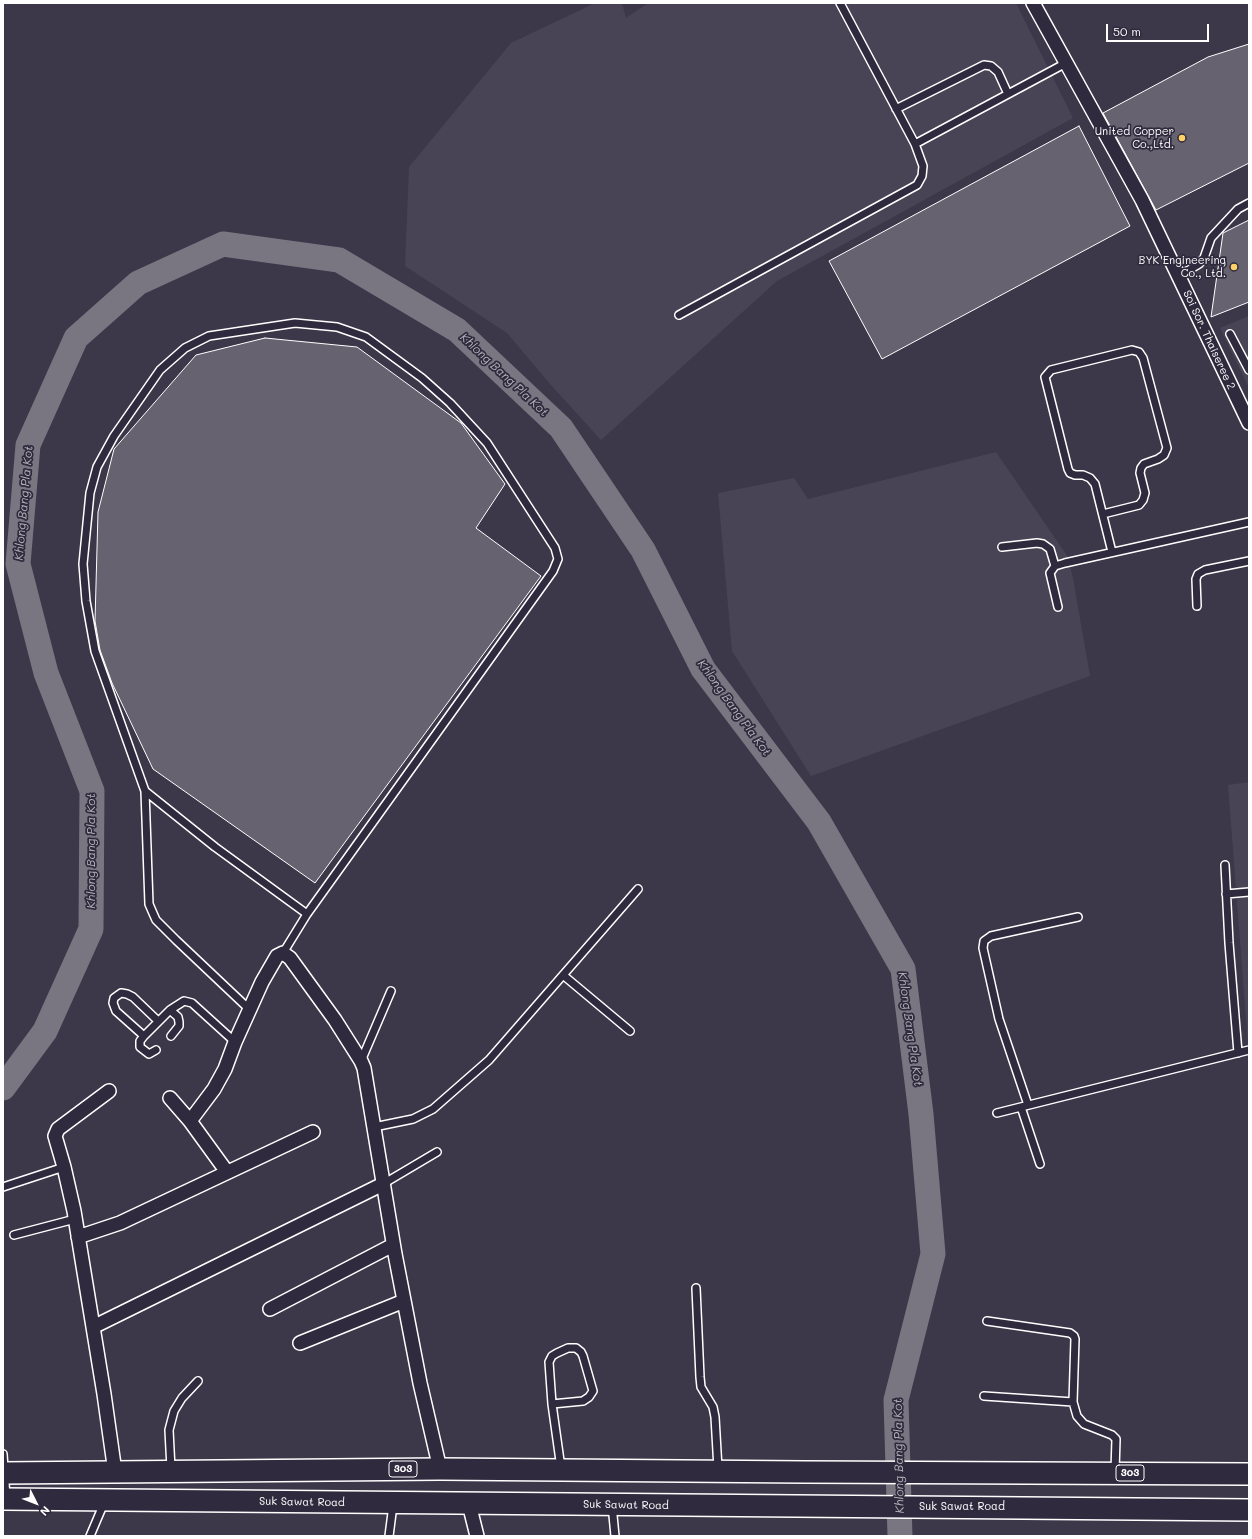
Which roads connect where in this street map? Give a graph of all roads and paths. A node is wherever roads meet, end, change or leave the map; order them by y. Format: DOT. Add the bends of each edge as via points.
graph roads {
  1 [pos="840,3"];
  2 [pos="1033,3"];
  3 [pos="1066,63"];
  4 [pos="1008,94"];
  5 [pos="896,109"];
  6 [pos="915,144"];
  7 [pos="1249,203"];
  8 [pos="1179,276"];
  9 [pos="679,316"];
  10 [pos="1230,334"];
  11 [pos="1249,370"];
  12 [pos="1249,423"];
  13 [pos="1103,514"];
  14 [pos="1249,522"];
  15 [pos="1002,547"];
  16 [pos="1112,552"];
  17 [pos="1249,561"];
  18 [pos="1055,566"];
  19 [pos="1197,606"];
  20 [pos="1058,607"];
  21 [pos="145,791"];
  22 [pos="1225,865"];
  23 [pos="638,889"];
  24 [pos="1249,892"];
  25 [pos="1226,894"];
  26 [pos="307,914"];
  27 [pos="1078,917"];
  28 [pos="284,953"];
  29 [pos="563,975"];
  30 [pos="390,991"];
  31 [pos="250,1009"];
  32 [pos="170,1010"];
  33 [pos="158,1021"];
  34 [pos="630,1031"];
  35 [pos="144,1036"];
  36 [pos="172,1036"];
  37 [pos="235,1042"];
  38 [pos="156,1050"];
  39 [pos="1249,1050"];
  40 [pos="1238,1053"];
  41 [pos="361,1061"];
  42 [pos="109,1091"];
  43 [pos="170,1098"];
  44 [pos="1025,1106"];
  45 [pos="997,1113"];
  46 [pos="190,1121"];
  47 [pos="374,1127"];
  48 [pos="313,1132"];
  49 [pos="437,1152"];
  50 [pos="1040,1164"];
  51 [pos="64,1167"];
  52 [pos="227,1172"];
  53 [pos="383,1184"];
  54 [pos="3,1187"];
  55 [pos="75,1219"];
  56 [pos="14,1235"];
  57 [pos="78,1237"];
  58 [pos="393,1245"];
  59 [pos="696,1288"];
  60 [pos="404,1300"];
  61 [pos="270,1309"];
  62 [pos="987,1321"];
  63 [pos="94,1327"];
  64 [pos="300,1343"];
  65 [pos="198,1381"];
  66 [pos="984,1396"];
  67 [pos="1073,1402"];
  68 [pos="552,1404"];
  69 [pos="4,1467"];
  70 [pos="440,1469"];
  71 [pos="561,1470"];
  72 [pos="115,1472"];
  73 [pos="171,1472"];
  74 [pos="718,1472"];
  75 [pos="1115,1474"];
  76 [pos="1249,1474"];
  77 [pos="5,1499"];
  78 [pos="104,1501"];
  79 [pos="394,1503"];
  80 [pos="469,1504"];
  81 [pos="612,1505"];
  82 [pos="1249,1510"];
  83 [pos="90,1536"];
  84 [pos="389,1536"];
  85 [pos="476,1536"];
  86 [pos="615,1536"];
  1 -- 5 [label="lane"];
  2 -- 3 [label="street, Soi Sor. Thaiseree 2"];
  3 -- 4 [label="lane"];
  3 -- 8 [label="street, Soi Sor. Thaiseree 2" via="1142,200"];
  4 -- 5 [label="lane" via="998,72 991,66 984,65"];
  4 -- 6 [label="lane"];
  5 -- 6 [label="lane"];
  6 -- 9 [label="lane" via="923,166 922,176 916,185"];
  7 -- 8 [label="lane" via="1238,209 1211,238 1204,258 1199,264"];
  8 -- 12 [label="street, Soi Sor. Thaiseree 2"];
  10 -- 11 [label="lane"];
  13 -- 13 [label="lane" via="1139,505 1145,493 1141,468 1144,464 1158,459 1167,448 1143,358 1139,352 1132,350 1051,370 1045,377 1068,469 1070,473 1090,478 1095,484"];
  13 -- 16 [label="lane"];
  14 -- 16 [label="lane"];
  15 -- 18 [label="lane" via="1044,544 1050,549"];
  16 -- 18 [label="lane"];
  17 -- 19 [label="lane" via="1205,570 1198,574"];
  18 -- 20 [label="lane" via="1050,573"];
  21 -- 26 [label="lane" via="215,847"];
  21 -- 26 [label="lane" via="95,651 86,601 83,564 90,493 97,467 114,436 160,370 184,348 208,336 295,323 337,327 366,337 422,378 450,403 487,443 555,548 558,559 553,571"];
  21 -- 31 [label="lane" via="149,904 156,920"];
  22 -- 25 [label="lane"];
  23 -- 29 [label="lane"];
  24 -- 25 [label="lane"];
  25 -- 40 [label="lane"];
  26 -- 28 [label="lane"];
  27 -- 44 [label="lane" via="991,936 984,941 983,948 999,1019"];
  28 -- 31 [label="street" via="277,956"];
  28 -- 41 [label="street" via="326,1007"];
  29 -- 34 [label="lane"];
  29 -- 47 [label="lane" via="489,1060 433,1109 413,1119"];
  30 -- 41 [label="lane"];
  31 -- 37 [label="street"];
  32 -- 33 [label="lane"];
  32 -- 36 [label="lane" via="178,1017 179,1022"];
  32 -- 37 [label="lane" via="184,1000 192,1003"];
  33 -- 35 [label="lane"];
  33 -- 35 [label="lane" via="133,997 121,993 114,998 116,1011"];
  35 -- 38 [label="lane" via="140,1041 140,1047 147,1053"];
  37 -- 46 [label="street" via="214,1089"];
  39 -- 40 [label="lane"];
  40 -- 44 [label="lane"];
  41 -- 47 [label="street"];
  42 -- 51 [label="street" via="58,1129 55,1136"];
  43 -- 46 [label="street"];
  44 -- 45 [label="lane"];
  44 -- 50 [label="lane"];
  46 -- 52 [label="street"];
  47 -- 53 [label="street"];
  48 -- 52 [label="street"];
  49 -- 53 [label="lane"];
  51 -- 54 [label="lane"];
  51 -- 55 [label="street"];
  52 -- 57 [label="street" via="120,1223"];
  53 -- 58 [label="street"];
  53 -- 63 [label="street"];
  55 -- 56 [label="lane"];
  55 -- 57 [label="street"];
  57 -- 63 [label="street"];
  58 -- 60 [label="street"];
  58 -- 61 [label="street"];
  59 -- 74 [label="lane" via="701,1387 716,1417"];
  60 -- 64 [label="street"];
  60 -- 70 [label="street"];
  62 -- 67 [label="lane" via="1070,1333 1074,1336"];
  63 -- 72 [label="street"];
  65 -- 73 [label="lane" via="174,1411 170,1430"];
  66 -- 67 [label="lane"];
  67 -- 75 [label="lane" via="1080,1421 1116,1439"];
  68 -- 68 [label="lane" via="584,1401 593,1391 583,1356 576,1348 568,1348 557,1353 549,1362"];
  68 -- 71 [label="lane"];
  69 -- 72 [label="main road, 303"];
  69 -- 77 [label="lane"];
  70 -- 71 [label="main road, 303"];
  70 -- 73 [label="main road, 303"];
  71 -- 74 [label="main road, 303"];
  72 -- 73 [label="main road, 303"];
  74 -- 75 [label="main road, 303"];
  75 -- 76 [label="main road, 303"];
  77 -- 78 [label="main road, Suk Sawat Road"];
  78 -- 79 [label="main road, Suk Sawat Road"];
  78 -- 83 [label="lane"];
  79 -- 80 [label="main road, Suk Sawat Road"];
  79 -- 84 [label="lane"];
  80 -- 81 [label="main road, Suk Sawat Road"];
  80 -- 85 [label="street"];
  81 -- 82 [label="main road, Suk Sawat Road"];
  81 -- 86 [label="lane"];
}
